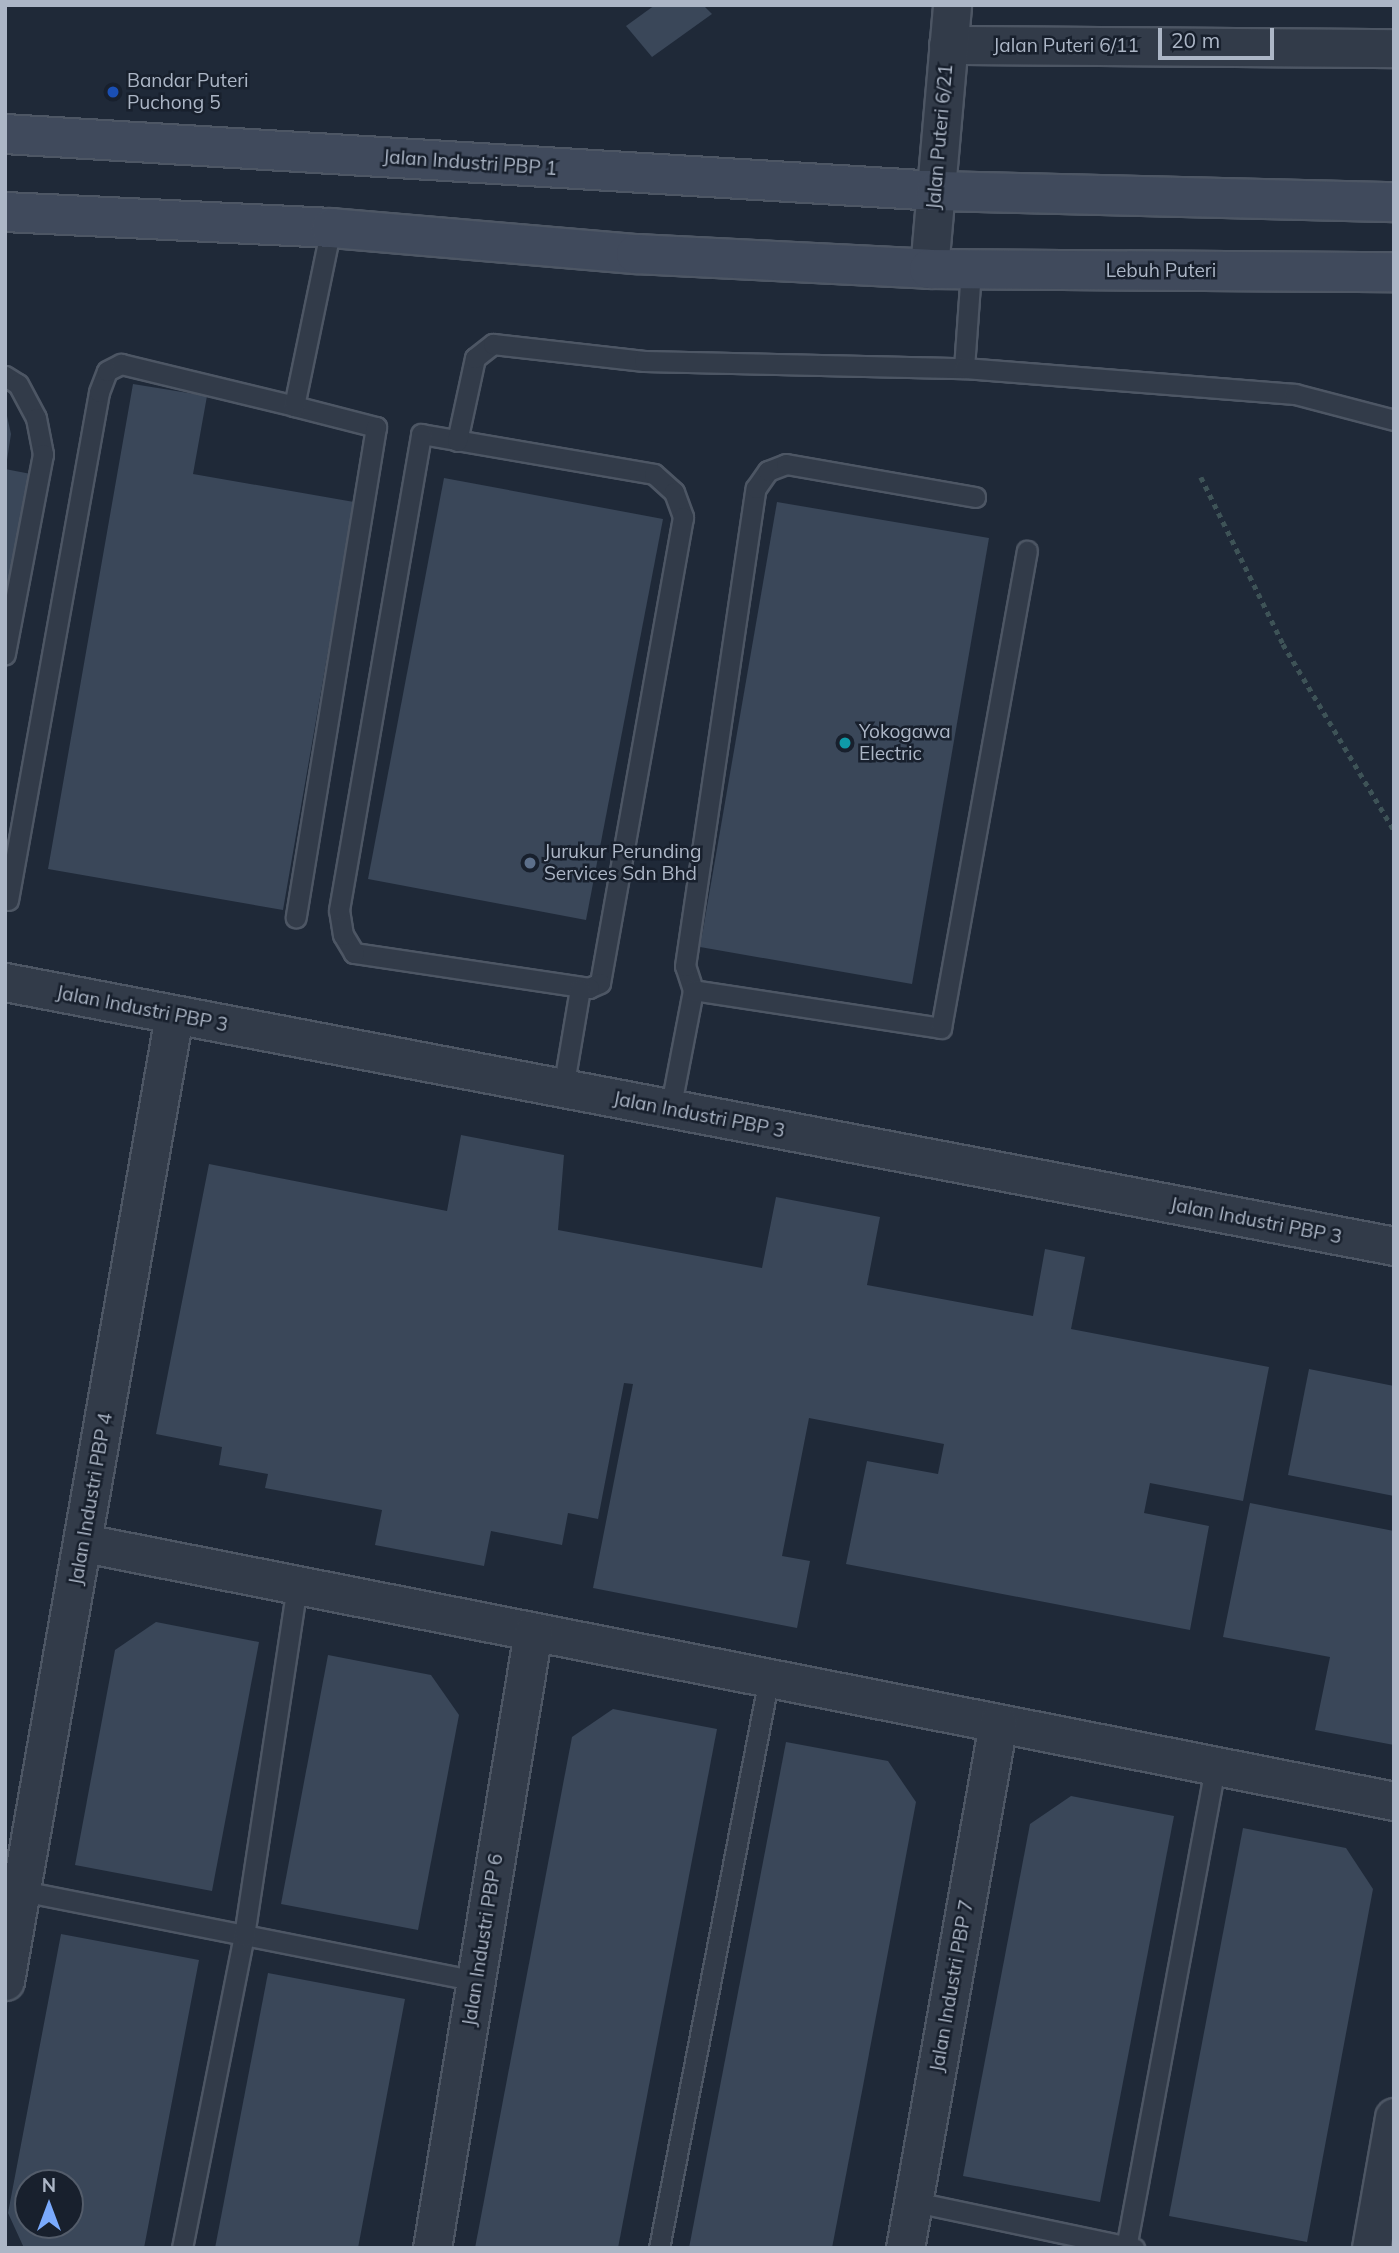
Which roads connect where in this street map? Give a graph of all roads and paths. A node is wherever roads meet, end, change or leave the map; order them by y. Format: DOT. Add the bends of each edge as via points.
graph roads {
  1 [pos="953,5"];
  2 [pos="948,45"];
  3 [pos="1394,48"];
  4 [pos="5,134"];
  5 [pos="936,191"];
  6 [pos="1394,202"];
  7 [pos="5,212"];
  8 [pos="331,228"];
  9 [pos="929,269"];
  10 [pos="971,270"];
  11 [pos="1394,272"];
  12 [pos="964,368"];
  13 [pos="5,376"];
  14 [pos="294,406"];
  15 [pos="1394,420"];
  16 [pos="457,441"];
  17 [pos="1201,477"];
  18 [pos="975,496"];
  19 [pos="1027,551"];
  20 [pos="5,654"];
  21 [pos="1394,830"];
  22 [pos="8,900"];
  23 [pos="296,918"];
  24 [pos="5,982"];
  25 [pos="580,989"];
  26 [pos="693,990"];
  27 [pos="174,1016"];
  28 [pos="564,1089"];
  29 [pos="670,1110"];
  30 [pos="1394,1246"];
  31 [pos="83,1543"];
  32 [pos="297,1585"];
  33 [pos="534,1632"];
  34 [pos="769,1678"];
  35 [pos="998,1723"];
  36 [pos="1215,1766"];
  37 [pos="1394,1801"];
  38 [pos="22,1891"];
  39 [pos="244,1936"];
  40 [pos="5,1981"];
  41 [pos="476,1981"];
  42 [pos="1394,2117"];
  43 [pos="915,2202"];
  44 [pos="1129,2247"];
  45 [pos="182,2248"];
  46 [pos="432,2248"];
  47 [pos="659,2248"];
  48 [pos="905,2248"];
  49 [pos="1371,2248"];
  1 -- 2 [label="street, Jalan Puteri 6/21"];
  2 -- 3 [label="street, Jalan Puteri 6/11"];
  2 -- 5 [label="street, Jalan Puteri 6/21"];
  4 -- 5 [label="main road, Jalan Industri PBP 1"];
  5 -- 6 [label="main road"];
  5 -- 9 [label="street, Jalan Puteri 6/21"];
  7 -- 8 [label="main road"];
  8 -- 9 [label="main road" via="636,254"];
  8 -- 14 [label="lane"];
  9 -- 10 [label="main road, Lebuh Puteri"];
  10 -- 11 [label="main road, Lebuh Puteri"];
  10 -- 12 [label="lane"];
  12 -- 15 [label="lane" via="1295,394"];
  12 -- 16 [label="lane" via="644,361 493,344 475,358"];
  13 -- 20 [label="lane" via="18,384 36,418 43,454"];
  14 -- 22 [label="lane" via="121,364 107,371 99,392"];
  14 -- 23 [label="lane" via="376,427"];
  16 -- 25 [label="lane" via="654,474 674,492 684,517 600,983"];
  16 -- 25 [label="lane" via="421,434 340,910 343,935 354,953"];
  17 -- 21 [label="path" via="1283,644"];
  18 -- 26 [label="lane" via="786,464 768,471 756,488 685,966"];
  19 -- 26 [label="lane" via="941,1028"];
  24 -- 27 [label="street, Jalan Industri PBP 3"];
  25 -- 28 [label="lane"];
  26 -- 29 [label="lane"];
  27 -- 28 [label="street, Jalan Industri PBP 3"];
  27 -- 31 [label="street, Jalan Industri PBP 4"];
  28 -- 29 [label="street, Jalan Industri PBP 3"];
  29 -- 30 [label="street, Jalan Industri PBP 3"];
  31 -- 32 [label="street"];
  31 -- 38 [label="street, Jalan Industri PBP 4"];
  32 -- 33 [label="street"];
  32 -- 39 [label="lane"];
  33 -- 34 [label="street"];
  33 -- 41 [label="street, Jalan Industri PBP 6"];
  34 -- 35 [label="street"];
  34 -- 47 [label="lane"];
  35 -- 36 [label="street"];
  35 -- 43 [label="street, Jalan Industri PBP 7"];
  36 -- 37 [label="street"];
  36 -- 44 [label="lane"];
  38 -- 39 [label="lane"];
  38 -- 40 [label="street, Jalan Industri PBP 4"];
  39 -- 41 [label="lane"];
  39 -- 45 [label="lane"];
  41 -- 46 [label="street, Jalan Industri PBP 6"];
  42 -- 49 [label="street"];
  43 -- 44 [label="lane"];
  43 -- 48 [label="street, Jalan Industri PBP 7"];
}
